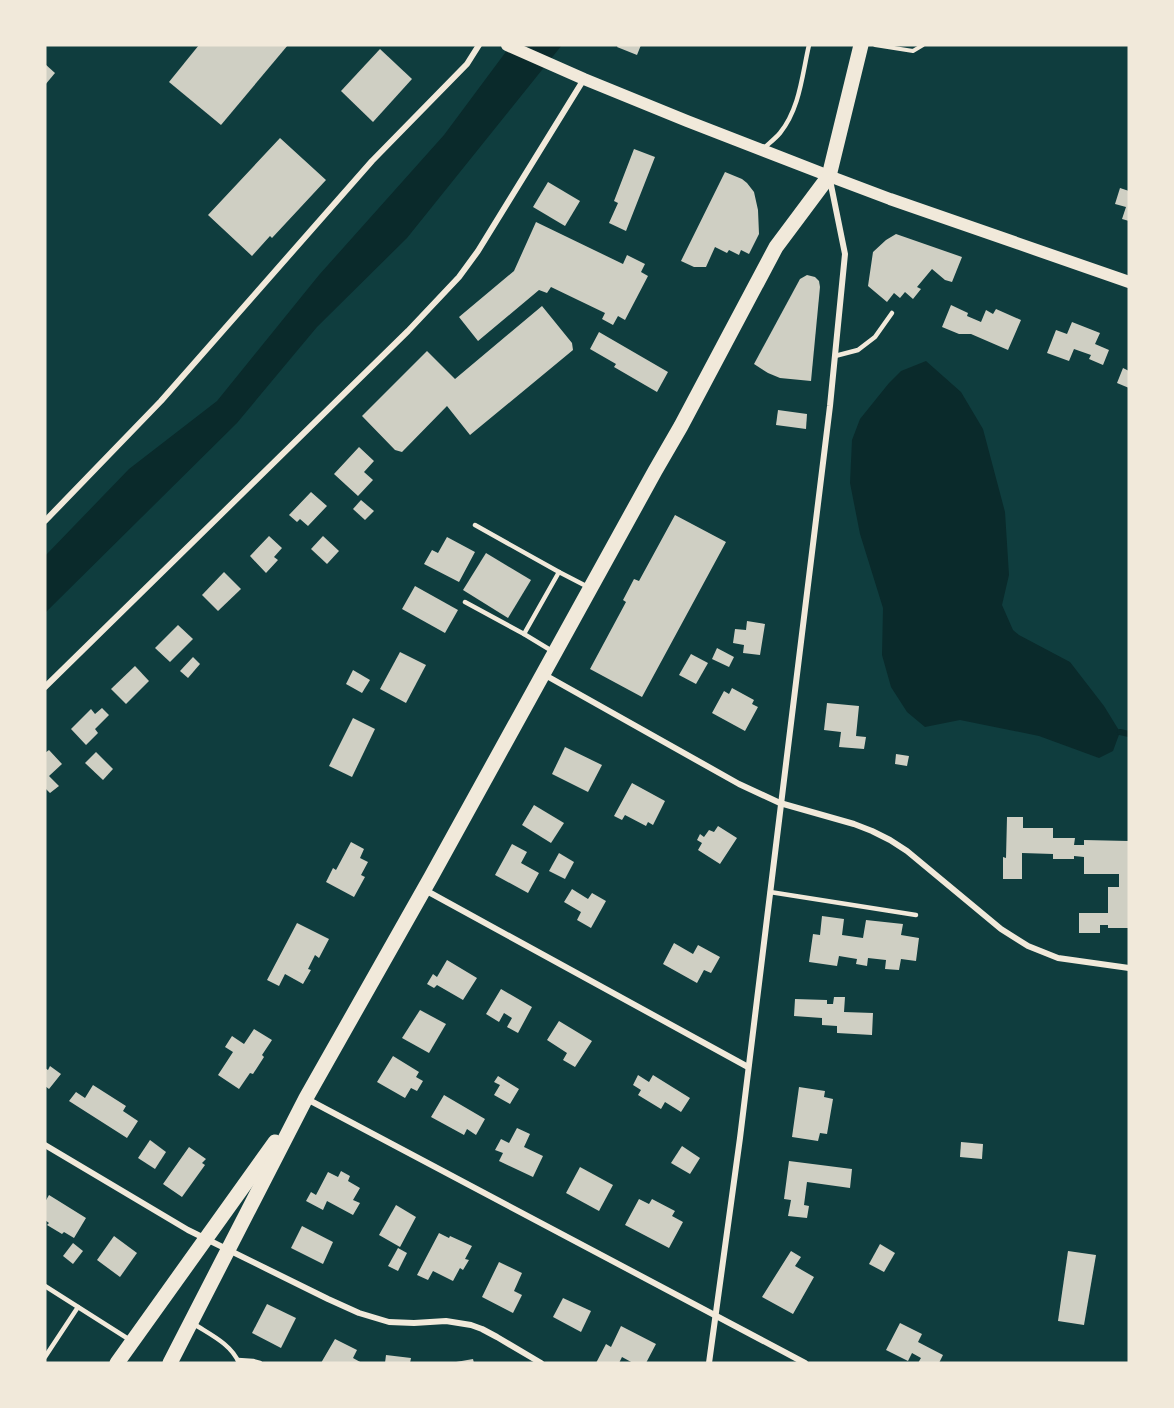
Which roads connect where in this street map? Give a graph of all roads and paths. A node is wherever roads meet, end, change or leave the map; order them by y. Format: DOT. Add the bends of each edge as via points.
graph roads {
  1 [pos="479,45"];
  2 [pos="507,45"];
  3 [pos="809,45"];
  4 [pos="861,45"];
  5 [pos="875,45"];
  6 [pos="923,45"];
  7 [pos="584,79"];
  8 [pos="762,150"];
  9 [pos="829,176"];
  10 [pos="1129,282"];
  11 [pos="892,313"];
  12 [pos="835,356"];
  13 [pos="45,521"];
  14 [pos="475,525"];
  15 [pos="559,572"];
  16 [pos="590,588"];
  17 [pos="465,602"];
  18 [pos="524,634"];
  19 [pos="555,652"];
  20 [pos="543,674"];
  21 [pos="45,687"];
  22 [pos="780,803"];
  23 [pos="424,890"];
  24 [pos="770,892"];
  25 [pos="916,915"];
  26 [pos="1129,968"];
  27 [pos="748,1067"];
  28 [pos="306,1098"];
  29 [pos="45,1145"];
  30 [pos="206,1240"];
  31 [pos="228,1251"];
  32 [pos="45,1286"];
  33 [pos="78,1307"];
  34 [pos="716,1316"];
  35 [pos="191,1322"];
  36 [pos="132,1342"];
  37 [pos="45,1356"];
  38 [pos="238,1362"];
  39 [pos="117,1363"];
  40 [pos="170,1363"];
  41 [pos="260,1363"];
  42 [pos="541,1363"];
  43 [pos="709,1363"];
  44 [pos="805,1363"];
  1 -- 13 [label="street" via="467,64 372,161 160,401"];
  2 -- 7 [label="main road"];
  3 -- 8 [label="lane" via="793,112 779,134"];
  4 -- 9 [label="main road"];
  5 -- 6 [label="path" via="913,51"];
  7 -- 8 [label="main road"];
  7 -- 21 [label="street" via="459,277"];
  8 -- 9 [label="main road"];
  9 -- 10 [label="main road"];
  9 -- 12 [label="street" via="845,254"];
  9 -- 16 [label="main road" via="776,247"];
  11 -- 12 [label="lane" via="866,344"];
  12 -- 22 [label="street"];
  14 -- 15 [label="lane"];
  15 -- 16 [label="lane"];
  15 -- 18 [label="lane"];
  16 -- 19 [label="main road"];
  17 -- 18 [label="lane"];
  18 -- 19 [label="lane"];
  19 -- 20 [label="main road"];
  20 -- 22 [label="street"];
  20 -- 23 [label="main road"];
  22 -- 24 [label="street"];
  22 -- 26 [label="street" via="854,824 890,840 1001,929 1042,952 1058,958"];
  23 -- 27 [label="street"];
  23 -- 28 [label="main road"];
  24 -- 25 [label="lane"];
  24 -- 27 [label="street"];
  27 -- 34 [label="street"];
  28 -- 30 [label="main road"];
  28 -- 31 [label="main road"];
  28 -- 34 [label="street"];
  29 -- 30 [label="street"];
  30 -- 31 [label="street"];
  30 -- 36 [label="main road"];
  31 -- 35 [label="main road"];
  31 -- 42 [label="street" via="374,1318 399,1324 446,1321 471,1325"];
  32 -- 33 [label="lane"];
  33 -- 36 [label="lane"];
  33 -- 37 [label="lane"];
  34 -- 43 [label="street"];
  34 -- 44 [label="street"];
  35 -- 38 [label="lane" via="228,1347"];
  35 -- 40 [label="main road"];
  36 -- 39 [label="main road"];
  38 -- 41 [label="lane"];
}
